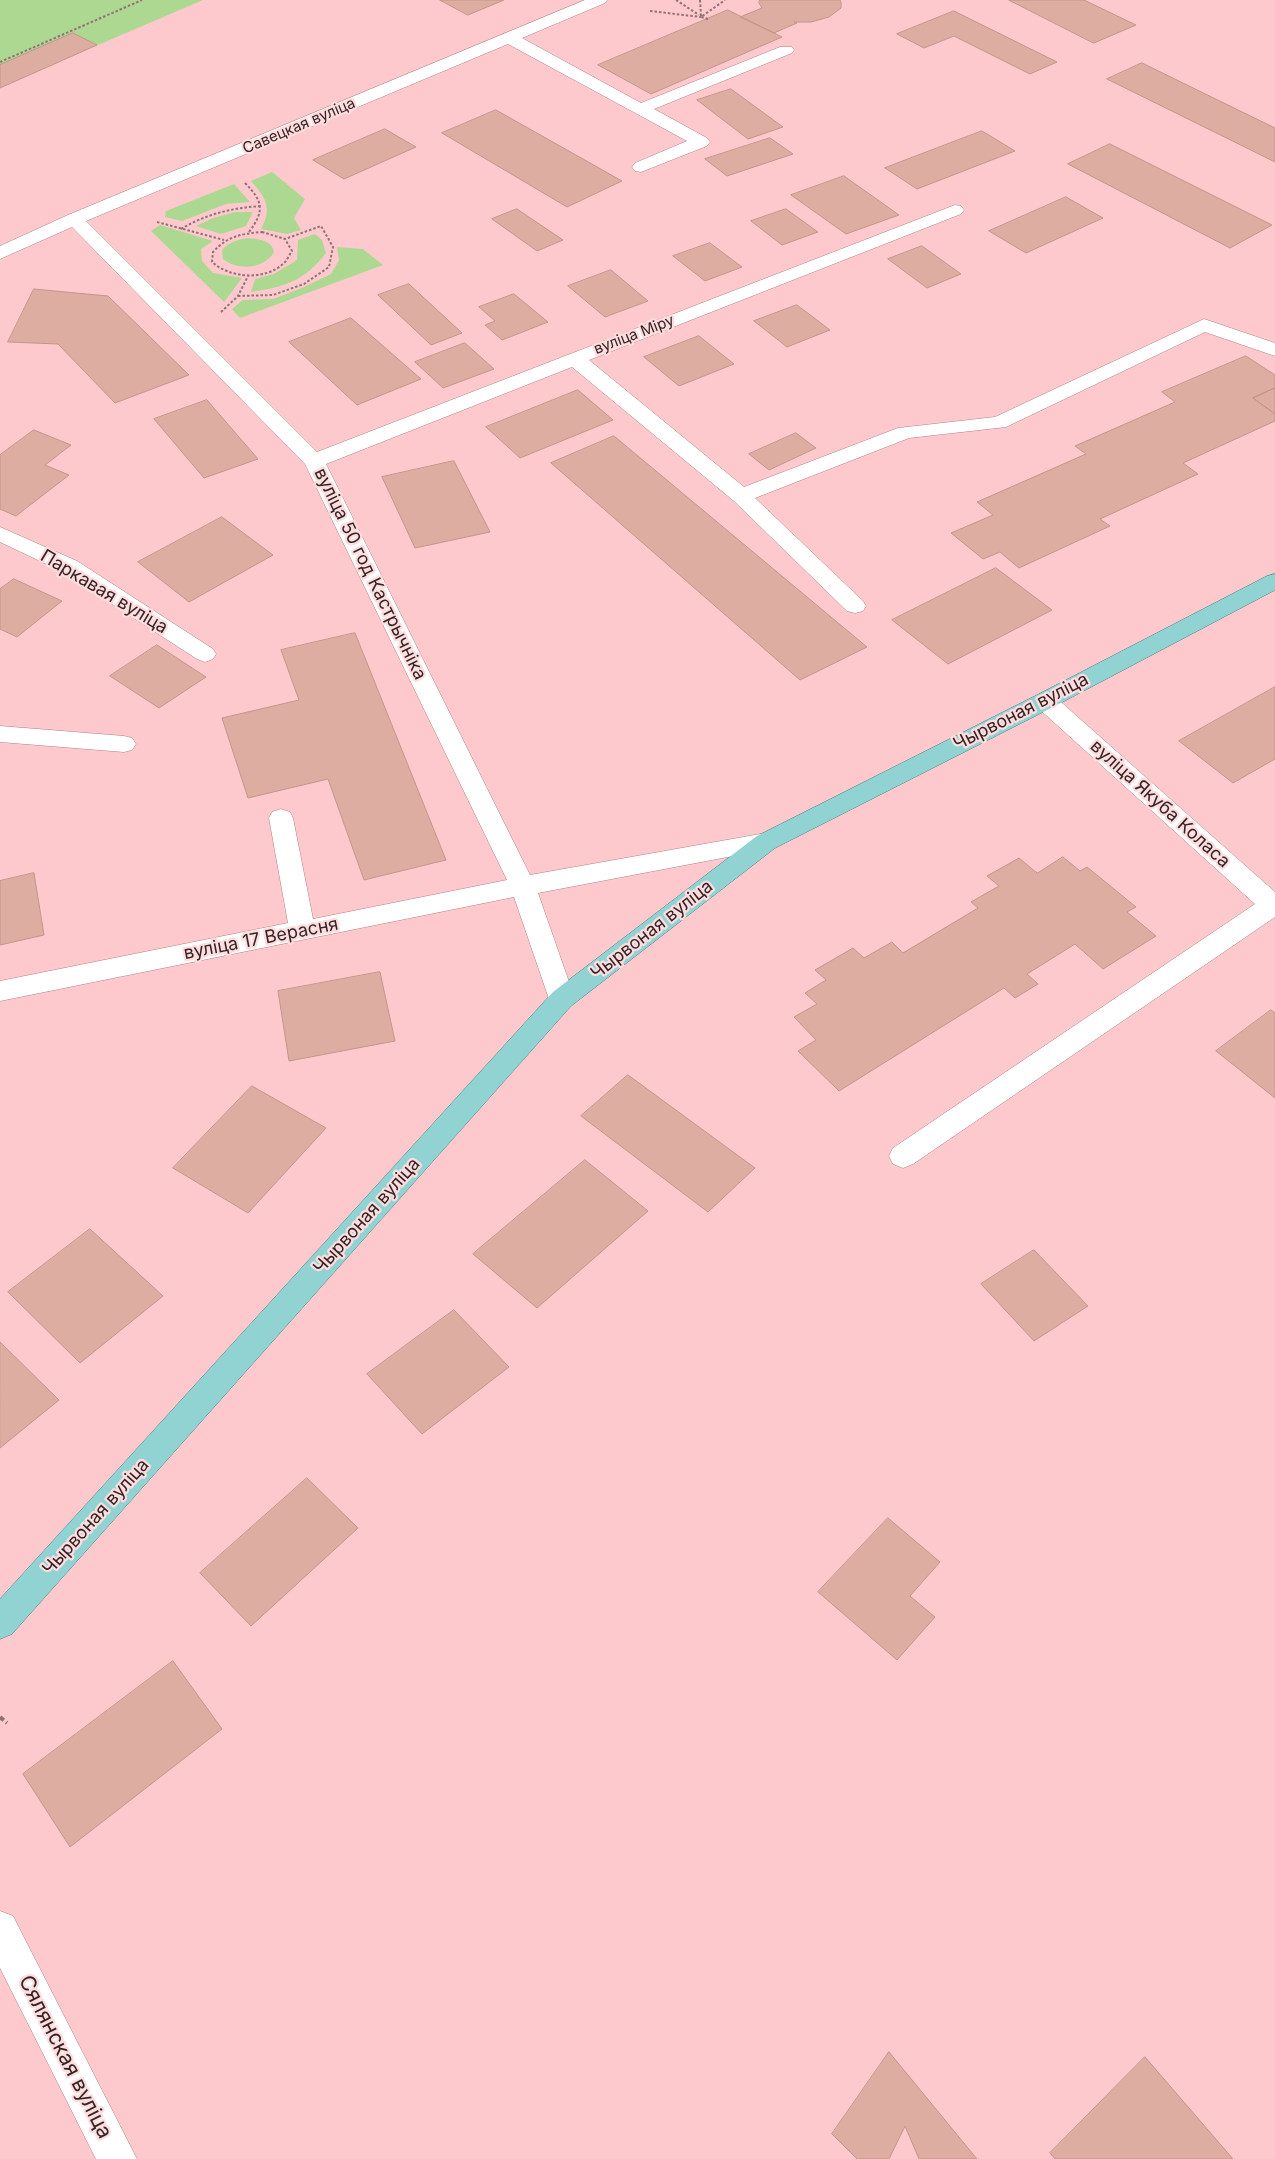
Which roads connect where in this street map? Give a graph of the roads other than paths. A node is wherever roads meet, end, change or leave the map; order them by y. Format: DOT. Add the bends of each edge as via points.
graph roads {
  1 [pos="599,0"];
  2 [pos="510,38"];
  3 [pos="786,50"];
  4 [pos="640,109"];
  5 [pos="641,168"];
  6 [pos="955,210"];
  7 [pos="74,219"];
  8 [pos="0,253"];
  9 [pos="1275,350"];
  10 [pos="575,359"];
  11 [pos="314,460"];
  12 [pos="740,496"];
  13 [pos="0,534"];
  14 [pos="1275,581"];
  15 [pos="855,606"];
  16 [pos="206,654"];
  17 [pos="1045,701"];
  18 [pos="0,734"];
  19 [pos="124,744"];
  20 [pos="281,818"];
  21 [pos="766,842"];
  22 [pos="523,886"];
  23 [pos="1274,906"];
  24 [pos="302,931"];
  25 [pos="0,991"];
  26 [pos="562,999"];
  27 [pos="903,1156"];
  28 [pos="0,1623"];
  29 [pos="0,1929"];
  30 [pos="117,2159"];
  1 -- 2 [label="street, Савецкая вуліца"];
  2 -- 4 [label="street"];
  2 -- 7 [label="street, Савецкая вуліца"];
  3 -- 4 [label="street"];
  4 -- 5 [label="street" via="701,142"];
  6 -- 10 [label="street, вуліца Міру"];
  7 -- 8 [label="street, Савецкая вуліца"];
  7 -- 11 [label="street, вуліца 50 год Кастрычніка"];
  9 -- 12 [label="street" via="1204,325 999,423 905,432"];
  10 -- 11 [label="street, вуліца Міру"];
  10 -- 12 [label="street"];
  11 -- 22 [label="street, вуліца 50 год Кастрычніка"];
  12 -- 15 [label="street"];
  13 -- 16 [label="street, Паркавая вуліца" via="69,566"];
  14 -- 17 [label="main road, Чырвоная вуліца"];
  17 -- 21 [label="main road, Чырвоная вуліца"];
  17 -- 23 [label="street, вуліца Якуба Коласа"];
  18 -- 19 [label="street"];
  20 -- 24 [label="street"];
  21 -- 22 [label="street, Чырвоная вуліца"];
  21 -- 26 [label="main road, Чырвоная вуліца"];
  22 -- 24 [label="street, вуліца 17 Верасня"];
  22 -- 26 [label="street, вуліца 50 год Кастрычніка"];
  23 -- 27 [label="street"];
  24 -- 25 [label="street, вуліца 17 Верасня"];
  26 -- 28 [label="main road, Чырвоная вуліца"];
  29 -- 30 [label="street, Сялянская вуліца"];
}
